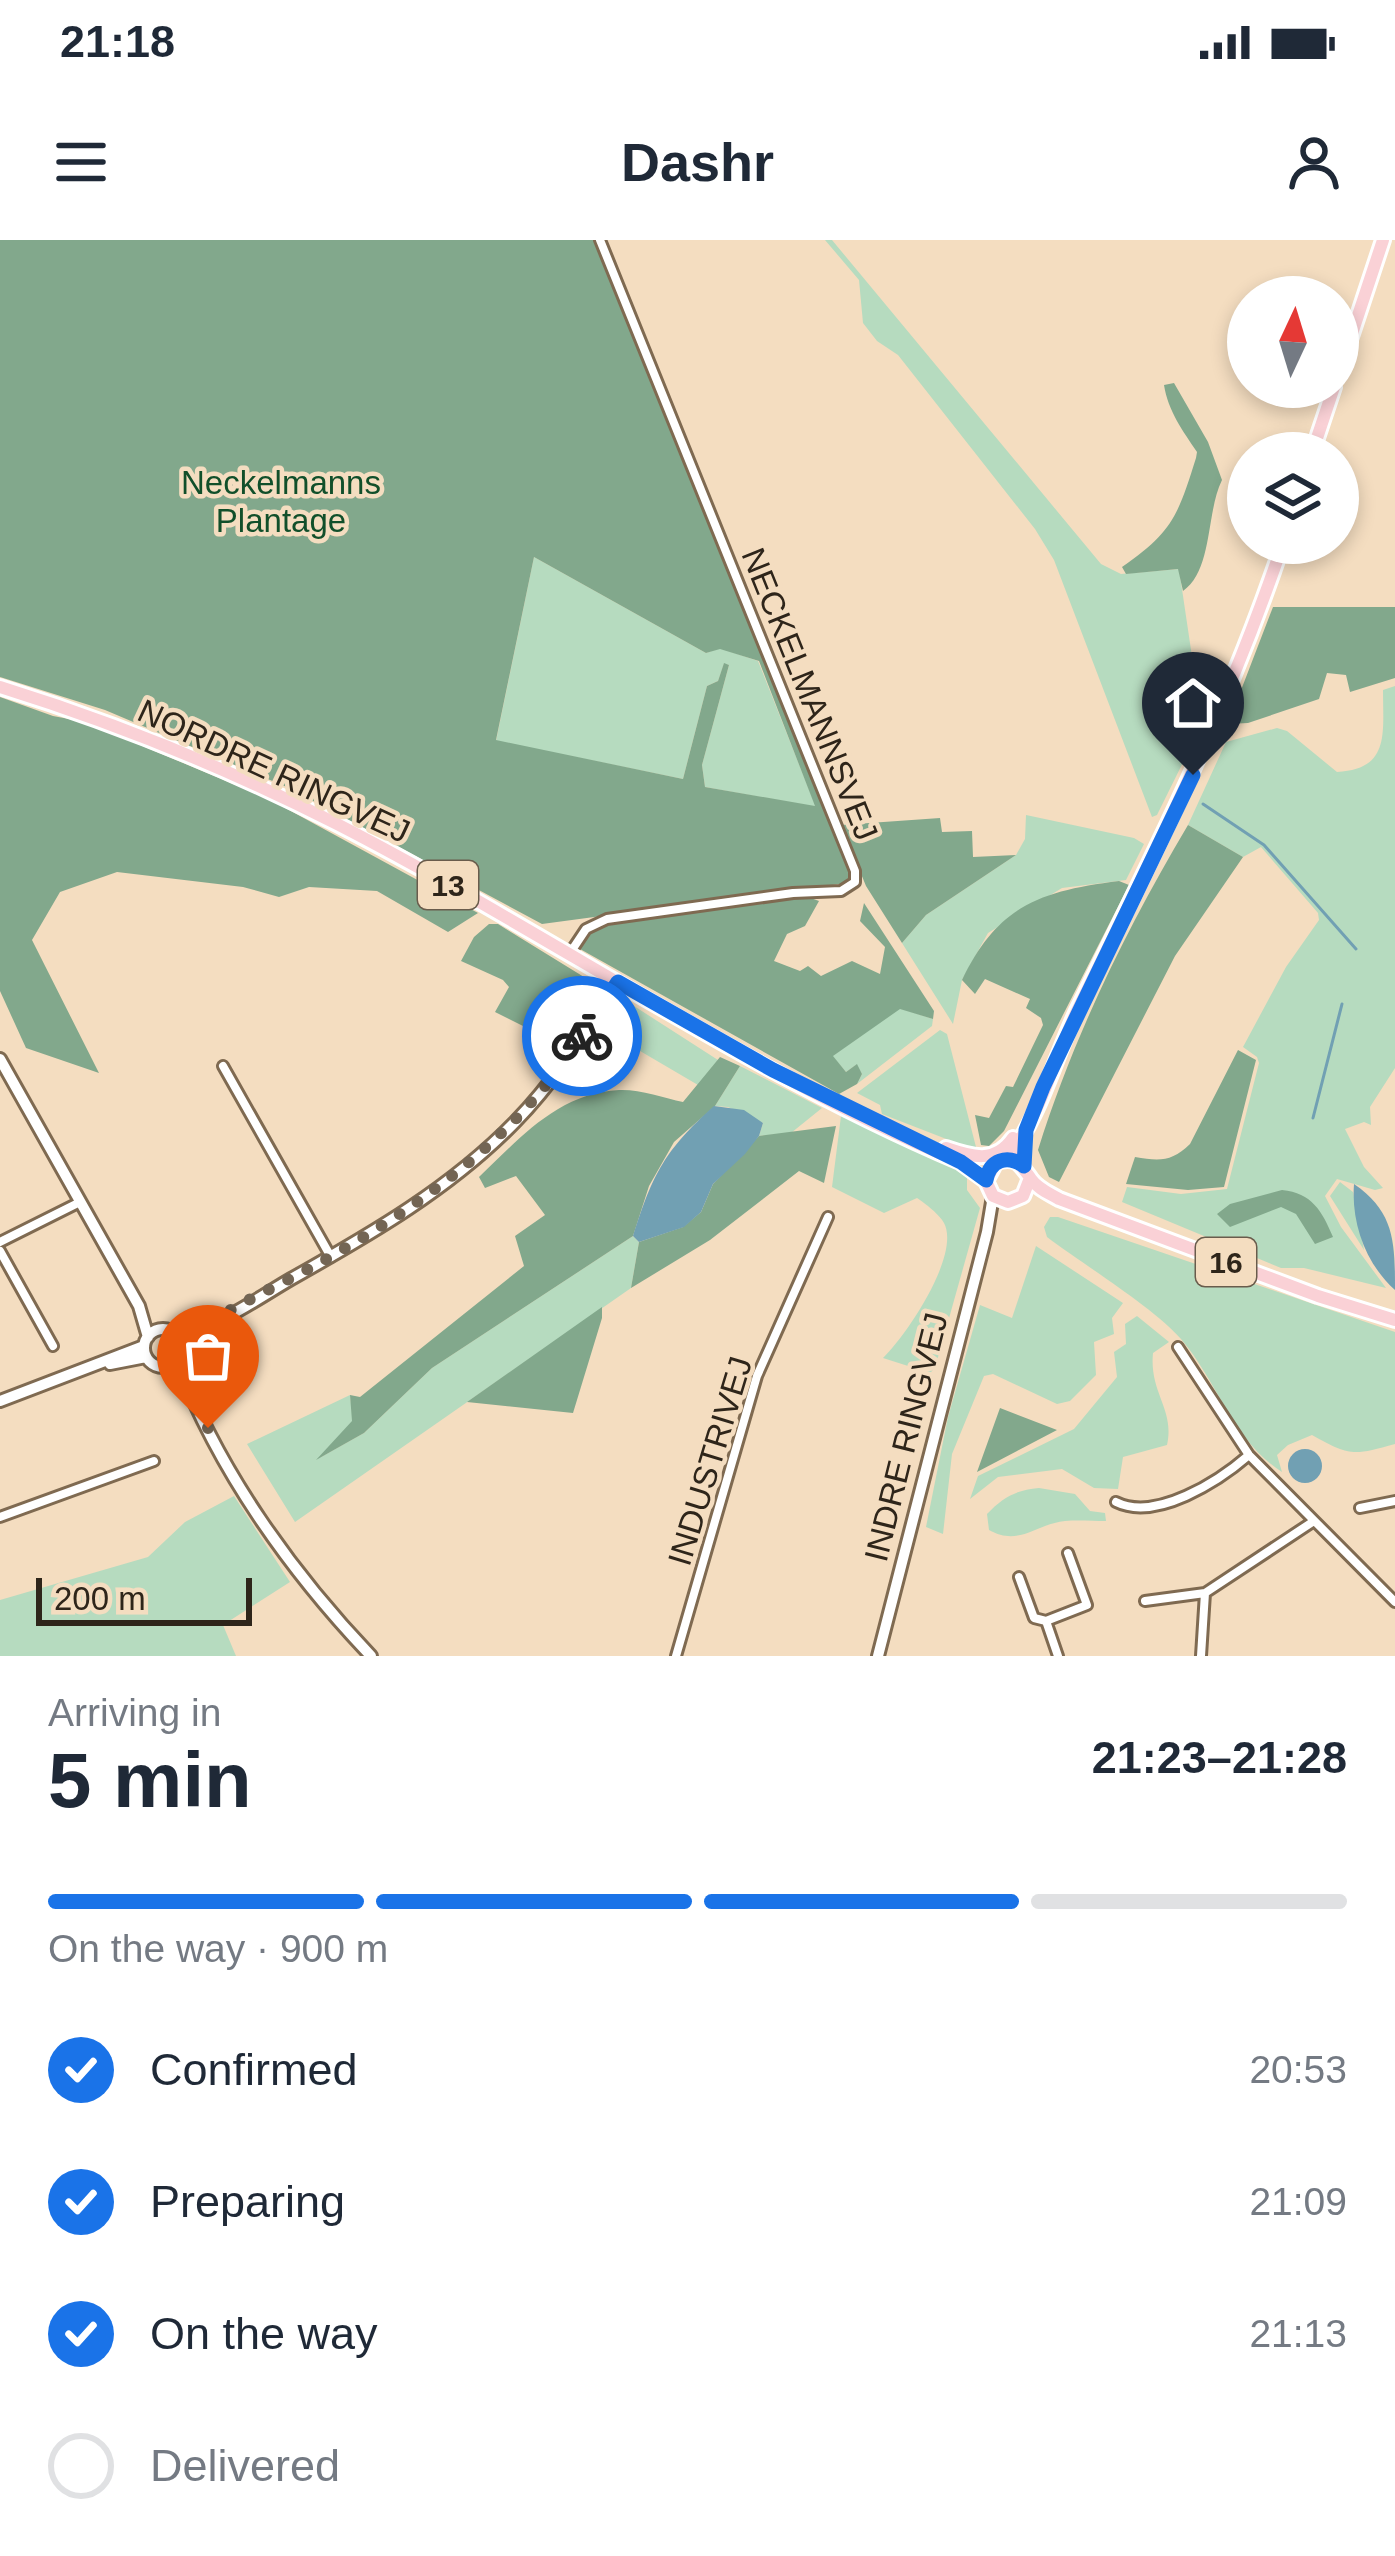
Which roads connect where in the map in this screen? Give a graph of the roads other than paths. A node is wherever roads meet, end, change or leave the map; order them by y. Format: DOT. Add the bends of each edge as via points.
graph roads {
  1 [pos="599,240"];
  2 [pos="1383,240"];
  3 [pos="1359,313"];
  4 [pos="1274,564"];
  5 [pos="0,687"];
  6 [pos="570,955"];
  7 [pos="618,982"];
  8 [pos="1062,1043"];
  9 [pos="0,1059"];
  10 [pos="223,1066"];
  11 [pos="877,1124"];
  12 [pos="1026,1130"];
  13 [pos="1007,1159"];
  14 [pos="961,1162"];
  15 [pos="992,1166"];
  16 [pos="1027,1172"];
  17 [pos="986,1180"];
  18 [pos="993,1196"];
  19 [pos="1024,1196"];
  20 [pos="1059,1199"];
  21 [pos="82,1202"];
  22 [pos="1008,1202"];
  23 [pos="828,1217"];
  24 [pos="987,1232"];
  25 [pos="0,1242"];
  26 [pos="0,1252"];
  27 [pos="331,1257"];
  28 [pos="139,1306"];
  29 [pos="1395,1320"];
  30 [pos="161,1330"];
  31 [pos="178,1340"];
  32 [pos="53,1346"];
  33 [pos="146,1346"];
  34 [pos="1178,1347"];
  35 [pos="171,1364"];
  36 [pos="0,1401"];
  37 [pos="1249,1455"];
  38 [pos="154,1461"];
  39 [pos="1116,1502"];
  40 [pos="1395,1502"];
  41 [pos="1360,1508"];
  42 [pos="0,1517"];
  43 [pos="1314,1521"];
  44 [pos="1068,1553"];
  45 [pos="1019,1577"];
  46 [pos="1391,1590"];
  47 [pos="1205,1593"];
  48 [pos="1145,1601"];
  49 [pos="1395,1603"];
  50 [pos="1046,1621"];
  51 [pos="371,1656"];
  52 [pos="676,1656"];
  53 [pos="878,1656"];
  54 [pos="1058,1656"];
  55 [pos="1201,1656"];
  1 -- 6 [label="street, NECKELMANNSVEJ" via="855,882 841,891 607,920 586,929"];
  2 -- 3 [label="main road"];
  4 -- 8 [label="main road, 13" via="1215,727"];
  5 -- 6 [label="main road, NORDRE RINGVEJ / 13" via="273,793"];
  6 -- 7 [label="main road, NORDRE RINGVEJ / 13"];
  7 -- 11 [label="main road, NORDRE RINGVEJ / 13"];
  7 -- 27 [label="street" via="515,1122 438,1189"];
  8 -- 11 [label="main road, 13" via="1000,1153 971,1156"];
  8 -- 12 [label="main road, 13"];
  9 -- 21 [label="street"];
  10 -- 27 [label="street"];
  11 -- 14 [label="main road, NORDRE RINGVEJ / 13"];
  12 -- 13 [label="main road"];
  12 -- 16 [label="main road, 13"];
  13 -- 15 [label="main road"];
  13 -- 16 [label="main road"];
  14 -- 15 [label="main road, NORDRE RINGVEJ"];
  14 -- 17 [label="main road, NORDRE RINGVEJ / 13"];
  15 -- 17 [label="main road"];
  16 -- 19 [label="main road, 13"];
  16 -- 20 [label="main road, 16"];
  17 -- 18 [label="main road"];
  18 -- 22 [label="main road"];
  18 -- 24 [label="street, INDRE RINGVEJ"];
  19 -- 20 [label="main road, 16"];
  19 -- 22 [label="main road"];
  20 -- 29 [label="main road, 16"];
  21 -- 25 [label="street"];
  21 -- 28 [label="street"];
  22 -- 24 [label="street, INDRE RINGVEJ"];
  23 -- 52 [label="street, INDUSTRIVEJ" via="757,1376"];
  24 -- 53 [label="street, INDRE RINGVEJ"];
  26 -- 32 [label="street"];
  27 -- 31 [label="street"];
  28 -- 30 [label="street"];
  28 -- 33 [label="street"];
  30 -- 31 [label="street"];
  30 -- 33 [label="street"];
  31 -- 35 [label="street"];
  33 -- 35 [label="street" via="154,1365"];
  33 -- 36 [label="street"];
  34 -- 37 [label="street"];
  35 -- 51 [label="street" via="249,1501"];
  37 -- 39 [label="street" via="1203,1490 1150,1505"];
  37 -- 43 [label="street"];
  38 -- 42 [label="street"];
  40 -- 41 [label="street"];
  43 -- 46 [label="street"];
  43 -- 47 [label="street"];
  44 -- 50 [label="street" via="1087,1605"];
  45 -- 50 [label="street" via="1034,1618"];
  46 -- 49 [label="street"];
  47 -- 48 [label="street"];
  47 -- 55 [label="street"];
  50 -- 54 [label="street"];
}
